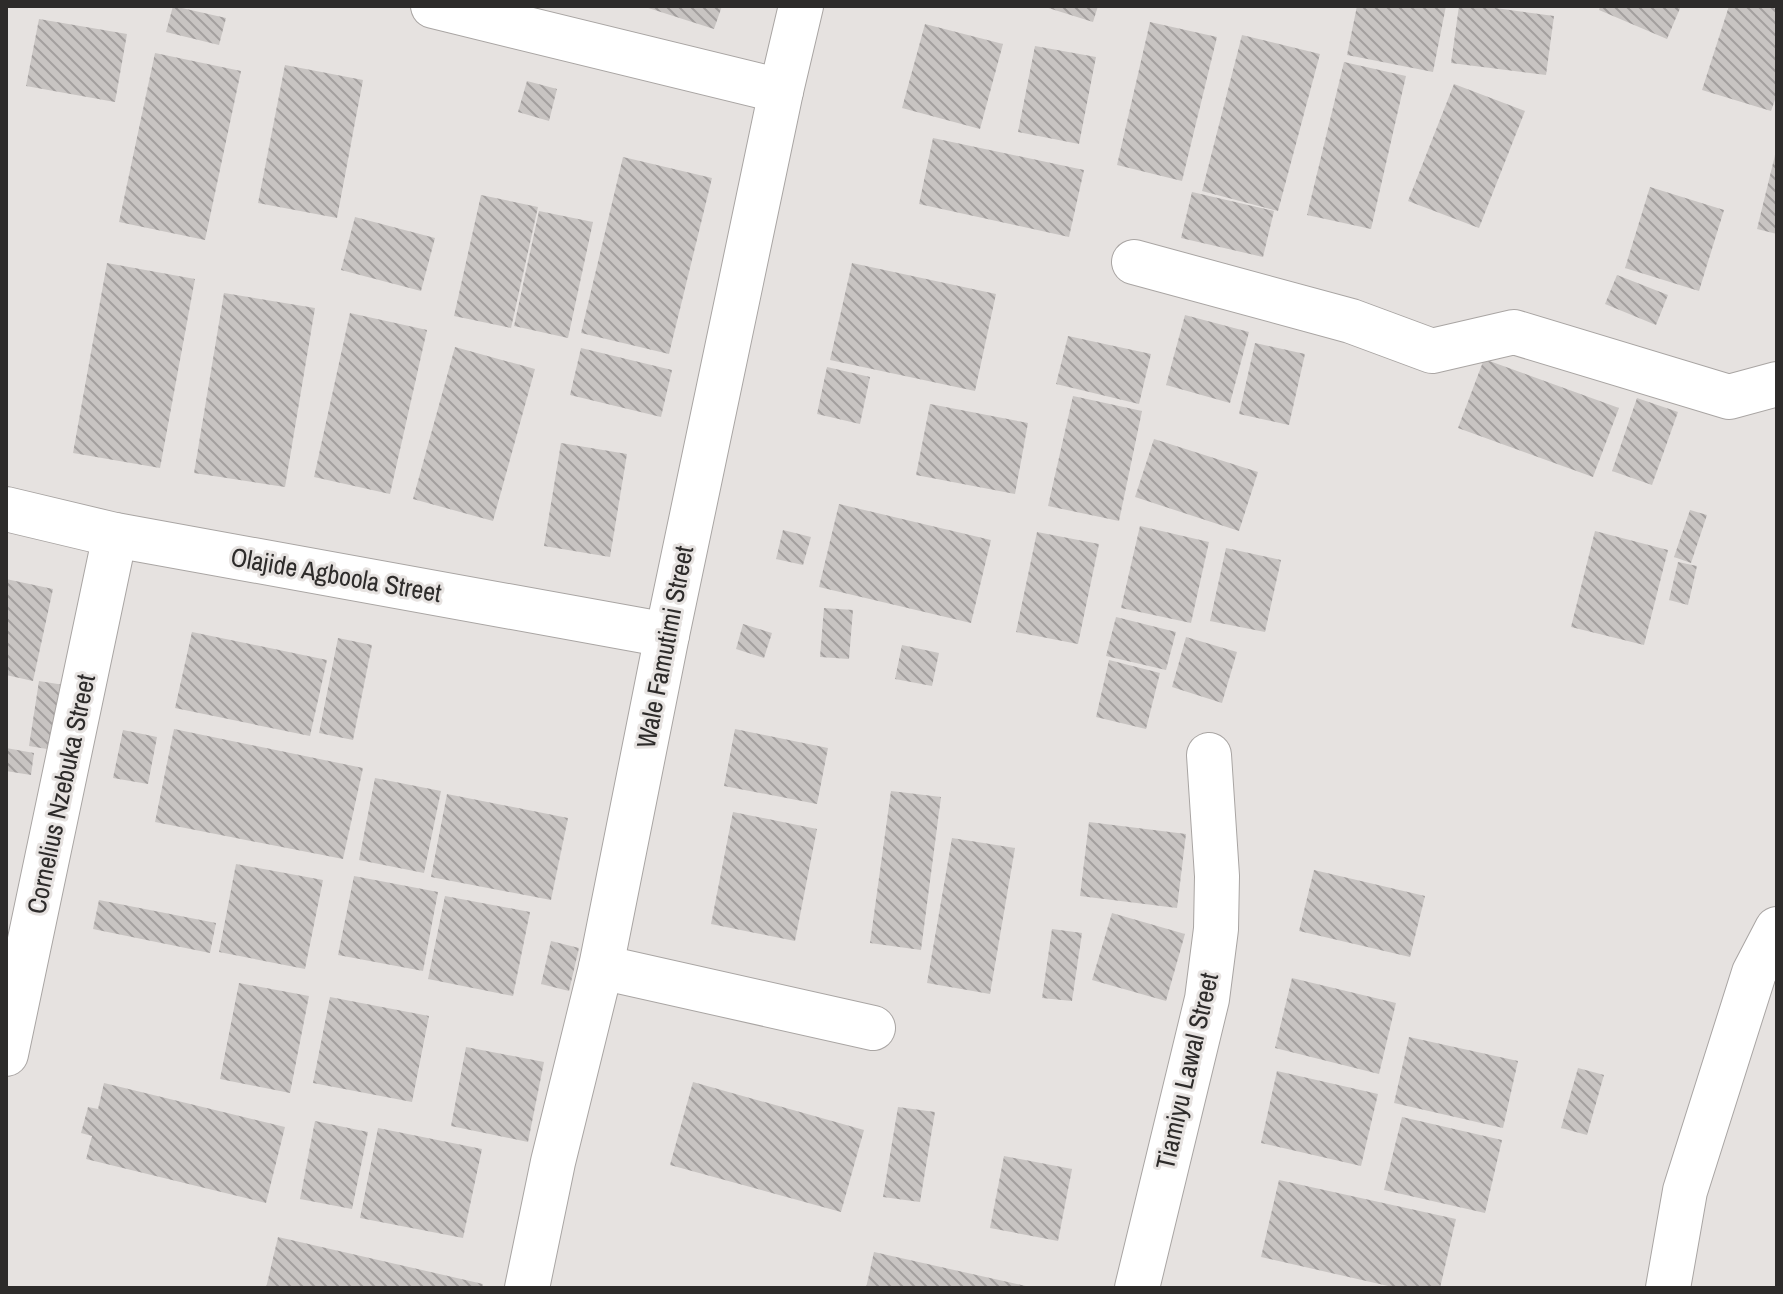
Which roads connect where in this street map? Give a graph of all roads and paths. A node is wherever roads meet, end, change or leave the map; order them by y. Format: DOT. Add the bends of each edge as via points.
graph roads {
  1 [pos="433,6"];
  2 [pos="801,6"];
  3 [pos="781,91"];
  4 [pos="1134,262"];
  5 [pos="1777,384"];
  6 [pos="6,509"];
  7 [pos="115,535"];
  8 [pos="667,635"];
  9 [pos="1209,755"];
  10 [pos="1777,929"];
  11 [pos="601,967"];
  12 [pos="1765,973"];
  13 [pos="873,1028"];
  14 [pos="6,1054"];
  15 [pos="527,1288"];
  16 [pos="1137,1288"];
  17 [pos="1668,1288"];
  1 -- 3 [label="street"];
  2 -- 3 [label="street, Wale Famutimi Street"];
  3 -- 8 [label="street, Wale Famutimi Street"];
  4 -- 5 [label="street" via="1351,321 1432,351 1514,332 1729,397"];
  6 -- 7 [label="street, Olajide Agboola Street"];
  7 -- 8 [label="street, Olajide Agboola Street"];
  7 -- 14 [label="street, Cornelius Nzebuka Street"];
  8 -- 11 [label="street, Wale Famutimi Street"];
  9 -- 16 [label="street, Tiamiyu Lawal Street" via="1217,876 1207,999"];
  10 -- 12 [label="street"];
  11 -- 13 [label="street"];
  11 -- 15 [label="street, Wale Famutimi Street"];
  12 -- 17 [label="street" via="1685,1191"];
}
